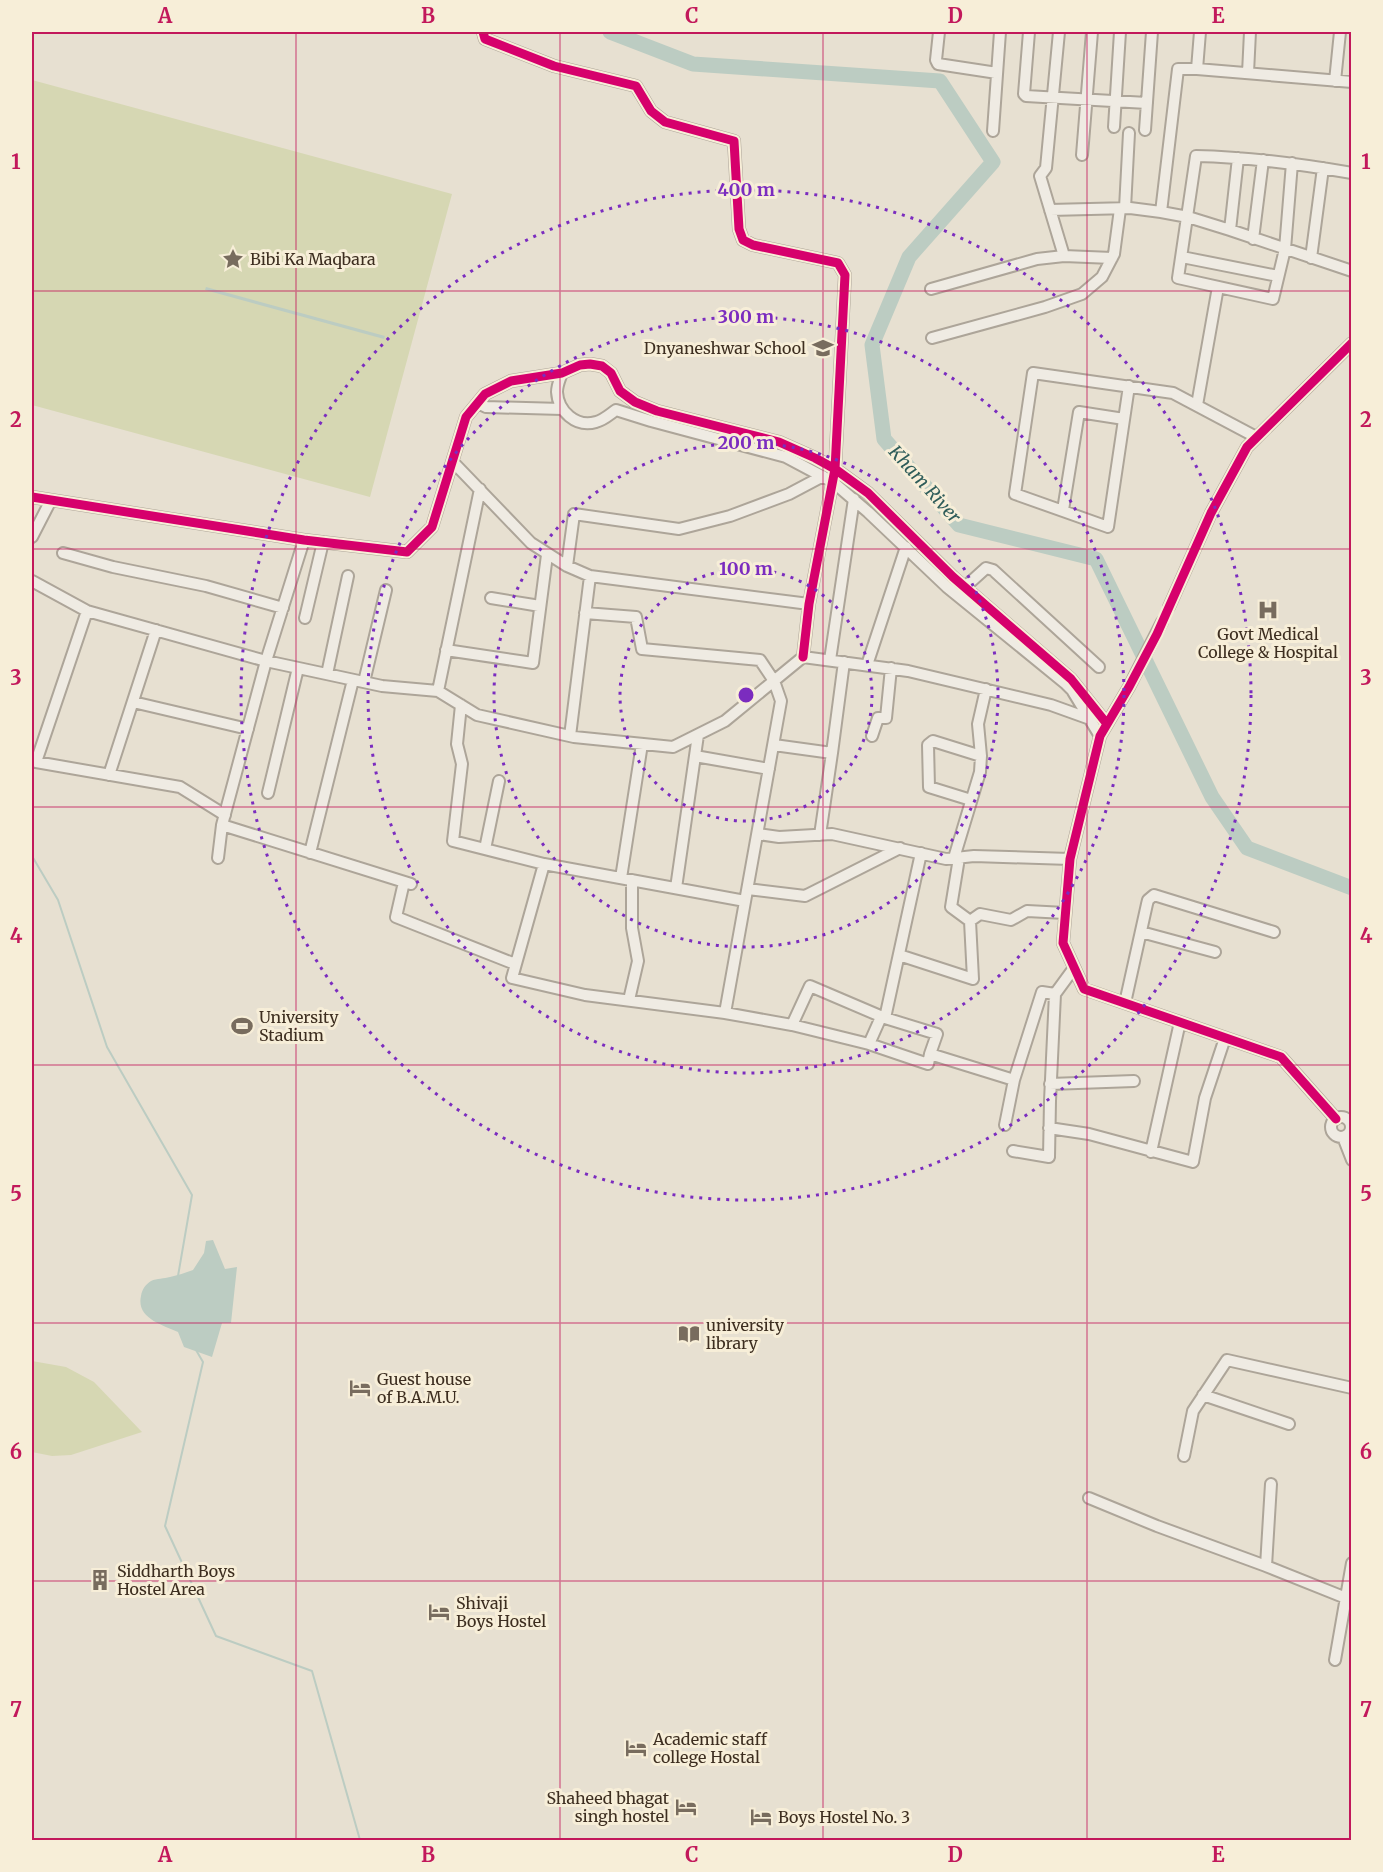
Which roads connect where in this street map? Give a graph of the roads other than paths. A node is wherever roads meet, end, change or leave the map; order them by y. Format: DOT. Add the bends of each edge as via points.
graph roads {
  1 [pos="483,32"];
  2 [pos="939,32"];
  3 [pos="1000,32"];
  4 [pos="1029,32"];
  5 [pos="1059,32"];
  6 [pos="1092,32"];
  7 [pos="1119,32"];
  8 [pos="1152,32"];
  9 [pos="1200,32"];
  10 [pos="1250,32"];
  11 [pos="1340,32"];
  12 [pos="1197,69"];
  13 [pos="997,73"];
  14 [pos="1248,73"];
  15 [pos="1335,81"];
  16 [pos="1352,82"];
  17 [pos="1053,98"];
  18 [pos="1086,99"];
  19 [pos="1116,101"];
  20 [pos="1147,103"];
  21 [pos="1114,127"];
  22 [pos="1145,130"];
  23 [pos="993,131"];
  24 [pos="1130,133"];
  25 [pos="1082,154"];
  26 [pos="1238,158"];
  27 [pos="1263,160"];
  28 [pos="1292,163"];
  29 [pos="1323,168"];
  30 [pos="1352,173"];
  31 [pos="1123,209"];
  32 [pos="1050,210"];
  33 [pos="1161,212"];
  34 [pos="1188,218"];
  35 [pos="1230,230"];
  36 [pos="1253,239"];
  37 [pos="1285,249"];
  38 [pos="1064,256"];
  39 [pos="1182,257"];
  40 [pos="1112,258"];
  41 [pos="1311,258"];
  42 [pos="1352,271"];
  43 [pos="1278,276"];
  44 [pos="1218,287"];
  45 [pos="931,290"];
  46 [pos="932,338"];
  47 [pos="1352,343"];
  48 [pos="562,373"];
  49 [pos="1129,386"];
  50 [pos="620,391"];
  51 [pos="478,403"];
  52 [pos="1197,405"];
  53 [pos="562,409"];
  54 [pos="616,410"];
  55 [pos="1124,419"];
  56 [pos="1256,437"];
  57 [pos="453,462"];
  58 [pos="835,469"];
  59 [pos="828,479"];
  60 [pos="480,489"];
  61 [pos="32,497"];
  62 [pos="854,499"];
  63 [pos="51,500"];
  64 [pos="1063,510"];
  65 [pos="32,537"];
  66 [pos="304,540"];
  67 [pos="323,542"];
  68 [pos="906,547"];
  69 [pos="63,553"];
  70 [pos="547,555"];
  71 [pos="567,566"];
  72 [pos="348,576"];
  73 [pos="590,576"];
  74 [pos="32,581"];
  75 [pos="965,587"];
  76 [pos="386,590"];
  77 [pos="491,598"];
  78 [pos="809,604"];
  79 [pos="540,606"];
  80 [pos="1169,607"];
  81 [pos="283,608"];
  82 [pos="87,611"];
  83 [pos="585,613"];
  84 [pos="305,618"];
  85 [pos="1162,622"];
  86 [pos="156,630"];
  87 [pos="446,650"];
  88 [pos="803,657"];
  89 [pos="830,660"];
  90 [pos="266,662"];
  91 [pos="844,662"];
  92 [pos="867,665"];
  93 [pos="1099,667"];
  94 [pos="298,668"];
  95 [pos="891,668"];
  96 [pos="327,674"];
  97 [pos="352,680"];
  98 [pos="774,681"];
  99 [pos="364,682"];
  100 [pos="986,689"];
  101 [pos="438,691"];
  102 [pos="133,702"];
  103 [pos="461,705"];
  104 [pos="1090,719"];
  105 [pos="1107,724"];
  106 [pos="248,729"];
  107 [pos="698,735"];
  108 [pos="570,736"];
  109 [pos="872,736"];
  110 [pos="1100,736"];
  111 [pos="642,744"];
  112 [pos="774,745"];
  113 [pos="832,753"];
  114 [pos="694,756"];
  115 [pos="981,756"];
  116 [pos="770,769"];
  117 [pos="109,775"];
  118 [pos="500,781"];
  119 [pos="268,793"];
  120 [pos="971,800"];
  121 [pos="224,820"];
  122 [pos="758,834"];
  123 [pos="820,835"];
  124 [pos="900,848"];
  125 [pos="485,849"];
  126 [pos="310,853"];
  127 [pos="921,853"];
  128 [pos="218,858"];
  129 [pos="956,858"];
  130 [pos="1070,859"];
  131 [pos="544,864"];
  132 [pos="627,879"];
  133 [pos="676,888"];
  134 [pos="748,889"];
  135 [pos="745,901"];
  136 [pos="1065,913"];
  137 [pos="970,921"];
  138 [pos="1141,932"];
  139 [pos="1274,932"];
  140 [pos="1215,952"];
  141 [pos="899,954"];
  142 [pos="515,964"];
  143 [pos="1074,968"];
  144 [pos="1055,994"];
  145 [pos="629,1000"];
  146 [pos="1125,1003"];
  147 [pos="725,1013"];
  148 [pos="883,1018"];
  149 [pos="1180,1022"];
  150 [pos="792,1025"];
  151 [pos="1225,1038"];
  152 [pos="869,1044"];
  153 [pos="930,1054"];
  154 [pos="1014,1080"];
  155 [pos="1134,1081"];
  156 [pos="1050,1084"];
  157 [pos="1005,1125"];
  158 [pos="1049,1128"];
  159 [pos="1348,1135"];
  160 [pos="1014,1151"];
  161 [pos="1151,1152"];
  162 [pos="1352,1160"];
  163 [pos="1352,1388"];
  164 [pos="1203,1395"];
  165 [pos="1289,1424"];
  166 [pos="1184,1456"];
  167 [pos="1271,1484"];
  168 [pos="1089,1498"];
  169 [pos="1352,1563"];
  170 [pos="1266,1566"];
  171 [pos="1346,1598"];
  172 [pos="1335,1660"];
  1 -- 58 [label="street" via="485,39 554,66 636,87 651,111 665,122 734,141 743,240 838,263 844,275"];
  2 -- 13 [label="street" via="938,64"];
  3 -- 13 [label="street"];
  4 -- 17 [label="street" via="1024,94"];
  5 -- 17 [label="street"];
  6 -- 18 [label="street"];
  7 -- 19 [label="street"];
  8 -- 20 [label="street"];
  9 -- 12 [label="street"];
  10 -- 14 [label="street"];
  11 -- 15 [label="street"];
  12 -- 14 [label="street"];
  12 -- 33 [label="street" via="1178,69"];
  13 -- 23 [label="street"];
  14 -- 15 [label="street"];
  15 -- 16 [label="street"];
  17 -- 18 [label="street"];
  17 -- 32 [label="street" via="1046,168 1040,176"];
  18 -- 19 [label="street"];
  18 -- 25 [label="street"];
  19 -- 20 [label="street"];
  19 -- 21 [label="street"];
  20 -- 22 [label="street"];
  24 -- 31 [label="street"];
  26 -- 27 [label="street"];
  26 -- 34 [label="street" via="1196,156"];
  26 -- 35 [label="street"];
  27 -- 28 [label="street"];
  27 -- 36 [label="street"];
  28 -- 29 [label="street"];
  28 -- 37 [label="street"];
  29 -- 30 [label="street"];
  29 -- 41 [label="street"];
  31 -- 32 [label="street"];
  31 -- 33 [label="street"];
  31 -- 40 [label="street"];
  32 -- 38 [label="street"];
  33 -- 34 [label="street"];
  34 -- 35 [label="street"];
  34 -- 39 [label="street"];
  35 -- 36 [label="street"];
  36 -- 37 [label="street"];
  37 -- 41 [label="street"];
  37 -- 43 [label="street"];
  38 -- 40 [label="street"];
  38 -- 45 [label="street" via="1037,259"];
  39 -- 43 [label="street"];
  39 -- 44 [label="street" via="1178,278"];
  40 -- 46 [label="street" via="1102,277 1082,294"];
  41 -- 42 [label="street"];
  43 -- 44 [label="street" via="1273,299"];
  44 -- 52 [label="street"];
  47 -- 56 [label="street"];
  48 -- 50 [label="street" via="580,365 602,366 611,373"];
  48 -- 51 [label="street" via="511,381 484,394"];
  48 -- 53 [label="street" via="557,393"];
  49 -- 52 [label="street" via="1173,393"];
  49 -- 55 [label="street"];
  49 -- 64 [label="street" via="1033,374 1015,494"];
  50 -- 54 [label="street"];
  50 -- 58 [label="street" via="634,402 657,411 779,442"];
  51 -- 53 [label="street" via="486,407"];
  51 -- 57 [label="street" via="466,417"];
  52 -- 56 [label="street"];
  53 -- 54 [label="street" via="586,424 596,423"];
  54 -- 59 [label="street" via="786,457"];
  55 -- 64 [label="street" via="1079,412"];
  55 -- 64 [label="street" via="1108,526"];
  56 -- 80 [label="street" via="1210,513"];
  57 -- 60 [label="street"];
  57 -- 67 [label="street" via="432,527 407,552"];
  58 -- 59 [label="street"];
  58 -- 75 [label="street" via="868,493"];
  59 -- 62 [label="street"];
  59 -- 71 [label="street" via="730,516 679,530 574,514"];
  59 -- 78 [label="street"];
  60 -- 70 [label="street"];
  60 -- 87 [label="street"];
  61 -- 63 [label="street"];
  62 -- 68 [label="street"];
  62 -- 89 [label="street"];
  63 -- 65 [label="street"];
  63 -- 66 [label="street"];
  66 -- 67 [label="street"];
  66 -- 81 [label="street"];
  67 -- 84 [label="street"];
  68 -- 92 [label="street"];
  68 -- 104 [label="street" via="947,587 1065,683"];
  69 -- 81 [label="street"];
  70 -- 71 [label="street"];
  70 -- 79 [label="street"];
  71 -- 73 [label="street"];
  72 -- 96 [label="street"];
  73 -- 78 [label="street"];
  73 -- 83 [label="street"];
  74 -- 82 [label="street"];
  75 -- 93 [label="street" via="986,568 993,570"];
  75 -- 105 [label="street" via="1071,679"];
  76 -- 99 [label="street"];
  77 -- 79 [label="street"];
  78 -- 88 [label="street"];
  79 -- 87 [label="street" via="532,663"];
  81 -- 90 [label="street"];
  82 -- 86 [label="street"];
  82 -- 117 [label="street" via="36,762"];
  83 -- 98 [label="street" via="636,617 642,649 760,660"];
  83 -- 108 [label="street"];
  85 -- 105 [label="street"];
  86 -- 90 [label="street"];
  86 -- 102 [label="street"];
  87 -- 101 [label="street"];
  88 -- 89 [label="street"];
  88 -- 98 [label="street"];
  89 -- 91 [label="street"];
  90 -- 94 [label="street"];
  90 -- 106 [label="street"];
  91 -- 92 [label="street"];
  91 -- 113 [label="street"];
  92 -- 95 [label="street"];
  94 -- 96 [label="street"];
  94 -- 119 [label="street"];
  95 -- 100 [label="street"];
  95 -- 109 [label="street" via="886,718 878,718"];
  96 -- 97 [label="street"];
  97 -- 99 [label="street"];
  97 -- 126 [label="street"];
  98 -- 107 [label="street" via="725,721"];
  98 -- 112 [label="street" via="781,701"];
  99 -- 101 [label="street"];
  100 -- 104 [label="street"];
  100 -- 115 [label="street" via="978,724"];
  101 -- 103 [label="street"];
  102 -- 106 [label="street"];
  102 -- 117 [label="street"];
  103 -- 108 [label="street" via="477,715"];
  103 -- 125 [label="street" via="458,744 462,765 453,841"];
  104 -- 110 [label="street"];
  105 -- 110 [label="street"];
  106 -- 121 [label="street"];
  107 -- 111 [label="street" via="673,747"];
  107 -- 114 [label="street"];
  108 -- 111 [label="street"];
  110 -- 130 [label="street"];
  111 -- 132 [label="street"];
  112 -- 113 [label="street"];
  112 -- 116 [label="street"];
  113 -- 123 [label="street"];
  114 -- 116 [label="street"];
  114 -- 133 [label="street"];
  115 -- 120 [label="street"];
  115 -- 120 [label="street" via="933,741 928,745 929,787"];
  116 -- 122 [label="street"];
  117 -- 121 [label="street" via="180,787"];
  118 -- 125 [label="street"];
  120 -- 129 [label="street"];
  121 -- 126 [label="street"];
  121 -- 128 [label="street"];
  122 -- 123 [label="street"];
  122 -- 134 [label="street"];
  123 -- 124 [label="street"];
  124 -- 127 [label="street"];
  124 -- 134 [label="street" via="806,896"];
  125 -- 131 [label="street"];
  126 -- 142 [label="street" via="408,883 396,917"];
  127 -- 129 [label="street"];
  127 -- 141 [label="street"];
  129 -- 130 [label="street"];
  129 -- 137 [label="street" via="951,907"];
  130 -- 136 [label="street"];
  131 -- 132 [label="street"];
  131 -- 142 [label="street"];
  132 -- 133 [label="street"];
  132 -- 145 [label="street" via="638,961"];
  133 -- 135 [label="street"];
  134 -- 135 [label="street"];
  135 -- 147 [label="street"];
  136 -- 137 [label="street" via="1027,911 1011,920 980,914"];
  136 -- 143 [label="street" via="1063,943"];
  137 -- 141 [label="street" via="973,979"];
  138 -- 139 [label="street" via="1148,900 1154,895"];
  138 -- 140 [label="street"];
  138 -- 146 [label="street"];
  141 -- 148 [label="street"];
  142 -- 145 [label="street" via="512,978 585,995"];
  143 -- 144 [label="street"];
  143 -- 146 [label="street" via="1083,989"];
  144 -- 154 [label="street" via="1042,992"];
  144 -- 156 [label="street"];
  145 -- 147 [label="street"];
  146 -- 149 [label="street"];
  147 -- 150 [label="street"];
  148 -- 150 [label="street" via="810,986"];
  148 -- 152 [label="street"];
  148 -- 153 [label="street" via="937,1034"];
  149 -- 151 [label="street"];
  149 -- 161 [label="street"];
  150 -- 152 [label="street"];
  151 -- 159 [label="street" via="1281,1058 1336,1119 1333,1132 1339,1137"];
  151 -- 161 [label="street" via="1205,1098 1193,1162"];
  152 -- 153 [label="street" via="928,1064"];
  153 -- 154 [label="street"];
  154 -- 157 [label="street"];
  155 -- 156 [label="street"];
  156 -- 158 [label="street"];
  158 -- 160 [label="street" via="1049,1157"];
  158 -- 161 [label="street" via="1089,1134"];
  159 -- 162 [label="street"];
  163 -- 164 [label="street" via="1227,1360"];
  164 -- 165 [label="street"];
  164 -- 166 [label="street" via="1193,1411"];
  167 -- 170 [label="street"];
  168 -- 170 [label="street"];
  169 -- 171 [label="street"];
  170 -- 171 [label="street"];
  171 -- 172 [label="street"];
}
